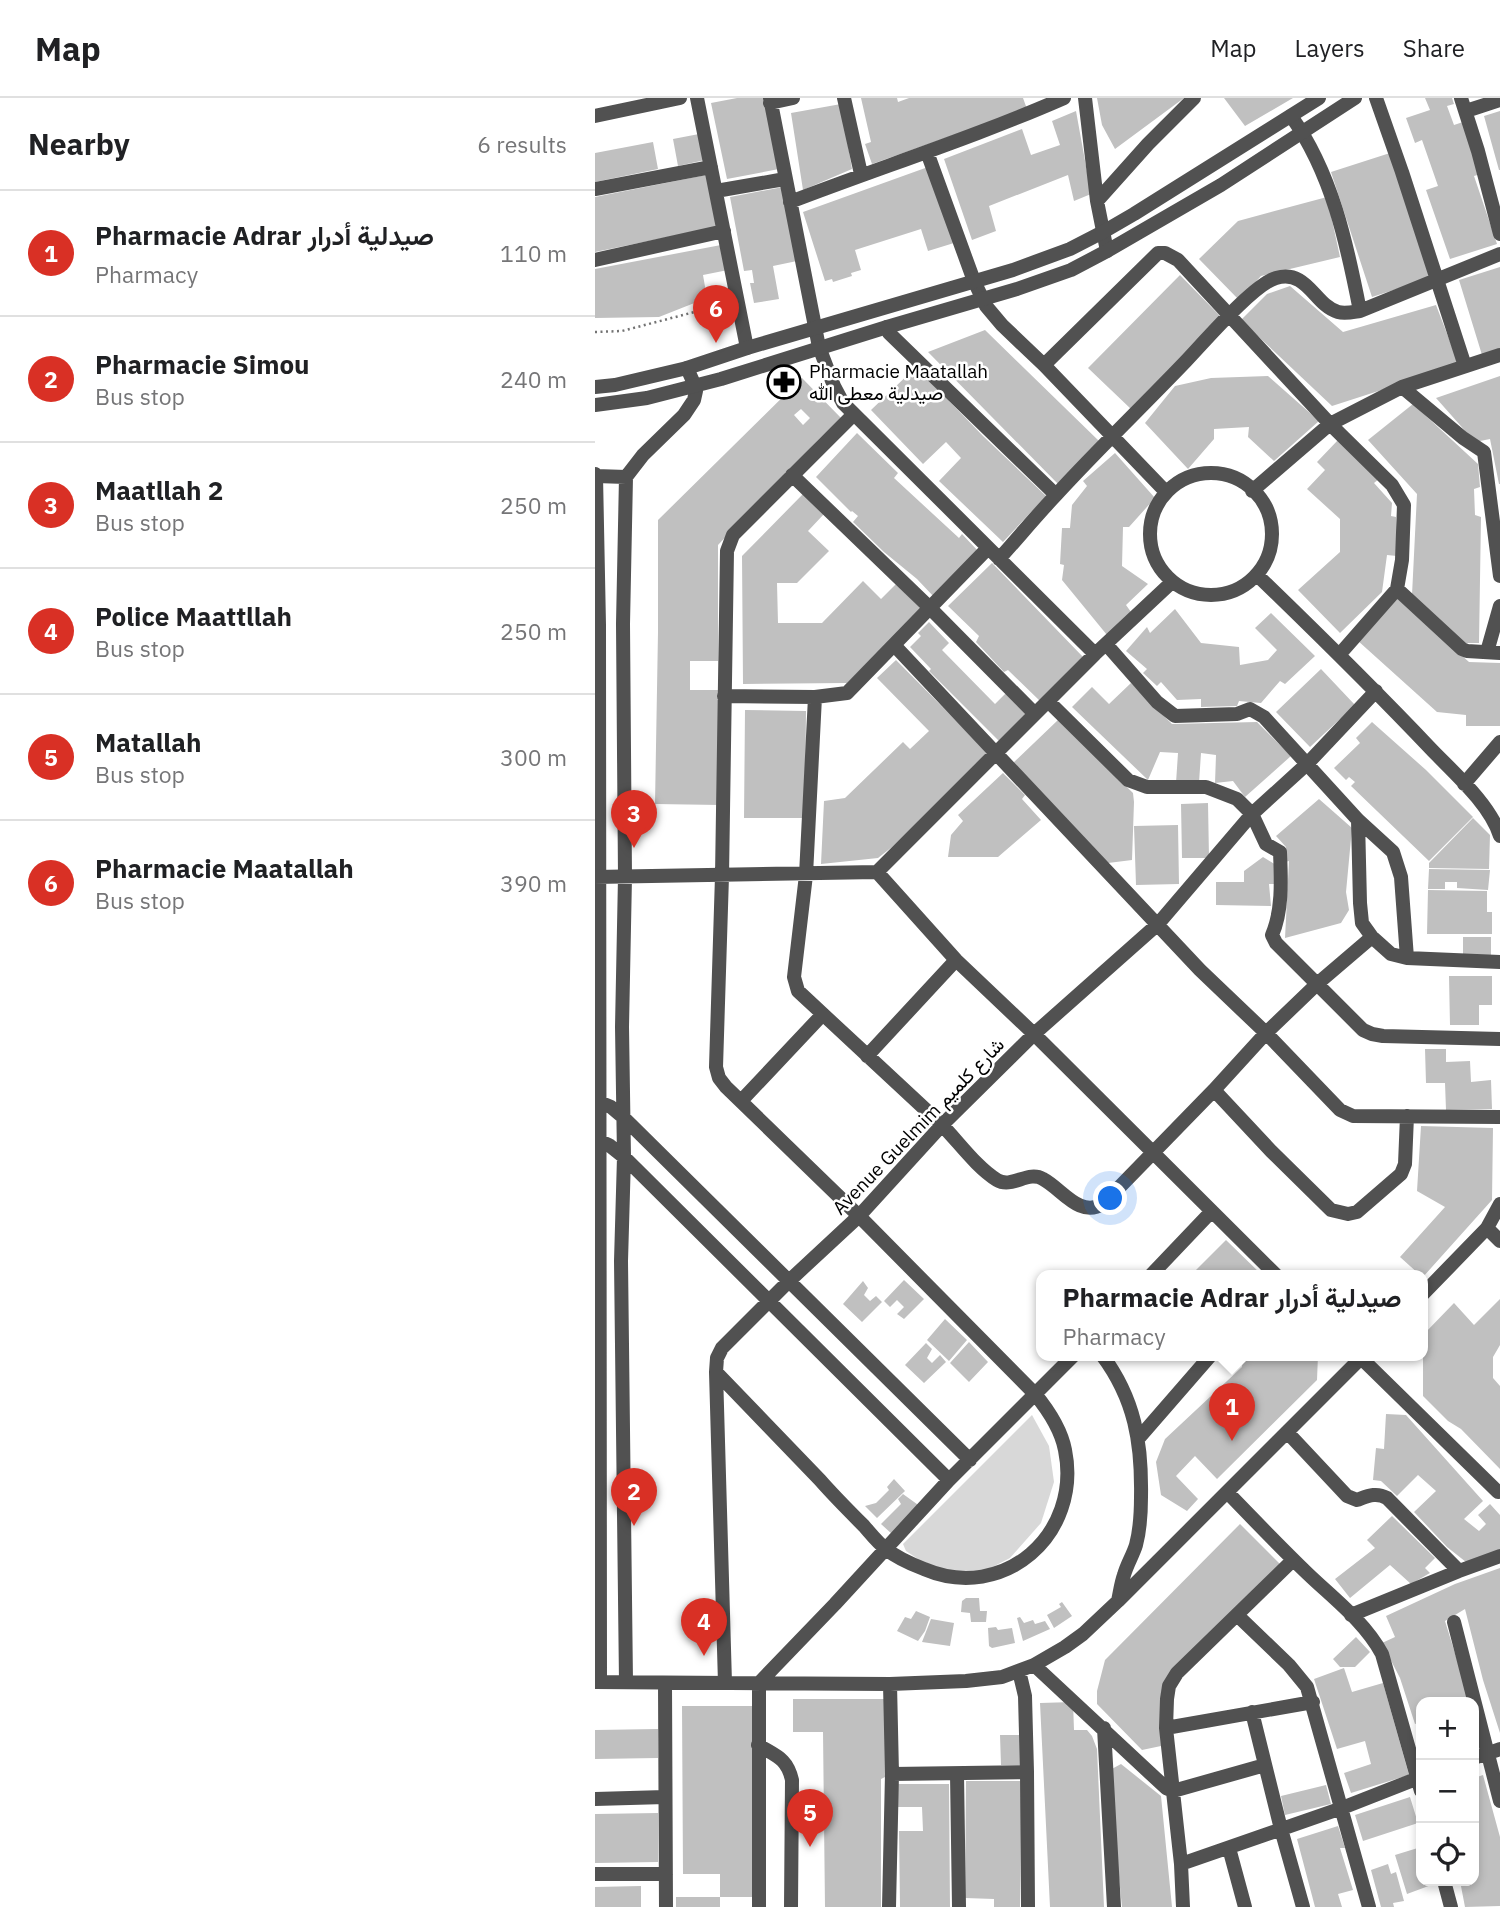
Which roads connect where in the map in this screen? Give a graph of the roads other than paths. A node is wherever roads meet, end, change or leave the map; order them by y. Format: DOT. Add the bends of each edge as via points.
graph roads {
  1 [pos="680,98"];
  2 [pos="697,98"];
  3 [pos="793,98"];
  4 [pos="844,98"];
  5 [pos="1064,98"];
  6 [pos="1085,98"];
  7 [pos="1194,98"];
  8 [pos="1319,98"];
  9 [pos="1355,98"];
  10 [pos="1376,98"];
  11 [pos="770,100"];
  12 [pos="1500,100"];
  13 [pos="1464,105"];
  14 [pos="595,116"];
  15 [pos="1291,116"];
  16 [pos="1303,131"];
  17 [pos="927,152"];
  18 [pos="711,167"];
  19 [pos="861,174"];
  20 [pos="785,179"];
  21 [pos="595,189"];
  22 [pos="716,191"];
  23 [pos="1097,201"];
  24 [pos="790,202"];
  25 [pos="724,231"];
  26 [pos="1103,232"];
  27 [pos="1500,234"];
  28 [pos="1107,251"];
  29 [pos="1500,254"];
  30 [pos="595,260"];
  31 [pos="1437,279"];
  32 [pos="974,281"];
  33 [pos="982,299"];
  34 [pos="1360,311"];
  35 [pos="1229,316"];
  36 [pos="887,327"];
  37 [pos="816,329"];
  38 [pos="820,347"];
  39 [pos="747,348"];
  40 [pos="1500,355"];
  41 [pos="1044,365"];
  42 [pos="1465,366"];
  43 [pos="687,368"];
  44 [pos="695,386"];
  45 [pos="595,387"];
  46 [pos="1402,387"];
  47 [pos="595,405"];
  48 [pos="853,415"];
  49 [pos="1330,424"];
  50 [pos="1113,437"];
  51 [pos="596,475"];
  52 [pos="792,475"];
  53 [pos="626,477"];
  54 [pos="1252,491"];
  55 [pos="1166,492"];
  56 [pos="1056,495"];
  57 [pos="988,548"];
  58 [pos="999,559"];
  59 [pos="1257,575"];
  60 [pos="1500,576"];
  61 [pos="1172,582"];
  62 [pos="1397,589"];
  63 [pos="1500,606"];
  64 [pos="929,607"];
  65 [pos="894,645"];
  66 [pos="1100,649"];
  67 [pos="1494,653"];
  68 [pos="1339,655"];
  69 [pos="1376,691"];
  70 [pos="724,696"];
  71 [pos="815,696"];
  72 [pos="1049,702"];
  73 [pos="1035,714"];
  74 [pos="1500,742"];
  75 [pos="995,754"];
  76 [pos="1308,764"];
  77 [pos="1464,784"];
  78 [pos="1252,814"];
  79 [pos="1358,820"];
  80 [pos="1500,836"];
  81 [pos="877,872"];
  82 [pos="806,875"];
  83 [pos="722,876"];
  84 [pos="596,877"];
  85 [pos="625,877"];
  86 [pos="1157,924"];
  87 [pos="1371,937"];
  88 [pos="1407,958"];
  89 [pos="956,960"];
  90 [pos="1500,962"];
  91 [pos="1317,984"];
  92 [pos="823,1014"];
  93 [pos="1266,1033"];
  94 [pos="1034,1034"];
  95 [pos="1500,1039"];
  96 [pos="867,1056"];
  97 [pos="1214,1090"];
  98 [pos="741,1101"];
  99 [pos="599,1102"];
  100 [pos="1407,1116"];
  101 [pos="1500,1117"];
  102 [pos="624,1118"];
  103 [pos="942,1125"];
  104 [pos="598,1140"];
  105 [pos="1152,1153"];
  106 [pos="624,1157"];
  107 [pos="1500,1204"];
  108 [pos="1211,1212"];
  109 [pos="859,1216"];
  110 [pos="1487,1228"];
  111 [pos="1500,1241"];
  112 [pos="597,1253"];
  113 [pos="621,1261"];
  114 [pos="1156,1270"];
  115 [pos="1271,1270"];
  116 [pos="789,1281"];
  117 [pos="1428,1289"];
  118 [pos="770,1301"];
  119 [pos="1068,1361"];
  120 [pos="1105,1361"];
  121 [pos="1206,1361"];
  122 [pos="1356,1361"];
  123 [pos="1366,1361"];
  124 [pos="716,1373"];
  125 [pos="1035,1394"];
  126 [pos="1287,1432"];
  127 [pos="1138,1439"];
  128 [pos="970,1460"];
  129 [pos="949,1480"];
  130 [pos="1227,1492"];
  131 [pos="1499,1492"];
  132 [pos="886,1549"];
  133 [pos="1500,1556"];
  134 [pos="1293,1560"];
  135 [pos="1459,1571"];
  136 [pos="1118,1601"];
  137 [pos="1237,1615"];
  138 [pos="1351,1615"];
  139 [pos="1454,1622"];
  140 [pos="1034,1665"];
  141 [pos="1019,1671"];
  142 [pos="597,1682"];
  143 [pos="626,1682"];
  144 [pos="665,1683"];
  145 [pos="725,1683"];
  146 [pos="759,1683"];
  147 [pos="890,1684"];
  148 [pos="1313,1702"];
  149 [pos="1252,1712"];
  150 [pos="1104,1728"];
  151 [pos="1166,1728"];
  152 [pos="758,1745"];
  153 [pos="1494,1751"];
  154 [pos="1265,1765"];
  155 [pos="1416,1769"];
  156 [pos="1027,1772"];
  157 [pos="892,1774"];
  158 [pos="957,1774"];
  159 [pos="1416,1783"];
  160 [pos="1173,1791"];
  161 [pos="665,1797"];
  162 [pos="595,1799"];
  163 [pos="1500,1801"];
  164 [pos="1342,1808"];
  165 [pos="1281,1829"];
  166 [pos="1229,1847"];
  167 [pos="1181,1864"];
  168 [pos="595,1874"];
  169 [pos="666,1874"];
  170 [pos="1445,1886"];
  171 [pos="666,1907"];
  172 [pos="759,1907"];
  173 [pos="791,1907"];
  174 [pos="889,1907"];
  175 [pos="959,1907"];
  176 [pos="1028,1907"];
  177 [pos="1114,1907"];
  178 [pos="1183,1907"];
  179 [pos="1245,1907"];
  180 [pos="1303,1907"];
  181 [pos="1370,1907"];
  182 [pos="1451,1907"];
  1 -- 14 [label="street"];
  2 -- 18 [label="street"];
  3 -- 11 [label="street"];
  4 -- 19 [label="street"];
  5 -- 17 [label="street"];
  6 -- 23 [label="street"];
  7 -- 23 [label="street"];
  8 -- 15 [label="street"];
  9 -- 16 [label="street"];
  10 -- 31 [label="street"];
  11 -- 20 [label="street"];
  12 -- 13 [label="street"];
  13 -- 27 [label="street"];
  15 -- 16 [label="street"];
  15 -- 26 [label="street"];
  16 -- 28 [label="street"];
  16 -- 34 [label="street" via="1330,190"];
  17 -- 19 [label="street"];
  17 -- 32 [label="street"];
  18 -- 21 [label="street"];
  18 -- 22 [label="street"];
  19 -- 24 [label="street"];
  20 -- 22 [label="street"];
  20 -- 24 [label="street"];
  22 -- 25 [label="street"];
  23 -- 26 [label="street"];
  24 -- 37 [label="street"];
  25 -- 30 [label="street"];
  25 -- 39 [label="street"];
  26 -- 28 [label="street"];
  26 -- 32 [label="street" via="1070,249"];
  28 -- 33 [label="street" via="1071,270"];
  29 -- 31 [label="street"];
  31 -- 34 [label="street"];
  31 -- 42 [label="street"];
  32 -- 33 [label="street"];
  32 -- 37 [label="street"];
  33 -- 36 [label="street"];
  33 -- 41 [label="street"];
  34 -- 35 [label="street" via="1339,313 1295,277 1286,276 1265,283"];
  35 -- 41 [label="street" via="1174,257 1158,253"];
  35 -- 49 [label="street"];
  35 -- 50 [label="street"];
  36 -- 38 [label="street"];
  36 -- 56 [label="street"];
  37 -- 38 [label="street"];
  37 -- 39 [label="street"];
  38 -- 44 [label="street"];
  38 -- 48 [label="street" via="834,386"];
  39 -- 43 [label="street"];
  40 -- 42 [label="street"];
  41 -- 50 [label="street"];
  42 -- 46 [label="street"];
  43 -- 44 [label="street"];
  43 -- 45 [label="street"];
  44 -- 47 [label="street"];
  44 -- 53 [label="street" via="694,401 684,415"];
  46 -- 49 [label="street"];
  46 -- 60 [label="street" via="1484,452"];
  48 -- 52 [label="street"];
  48 -- 57 [label="street"];
  49 -- 54 [label="street"];
  49 -- 62 [label="street" via="1392,485 1404,505"];
  50 -- 55 [label="street"];
  50 -- 56 [label="street"];
  51 -- 53 [label="street"];
  51 -- 84 [label="street"];
  52 -- 64 [label="street"];
  52 -- 70 [label="street" via="733,535 727,551"];
  53 -- 85 [label="street"];
  54 -- 55 [label="street" via="1237,478 1200,473"];
  54 -- 59 [label="street" via="1265,503 1272,521 1268,559"];
  55 -- 61 [label="street" via="1150,526 1151,545 1157,564"];
  56 -- 58 [label="street"];
  57 -- 58 [label="street"];
  57 -- 64 [label="street"];
  58 -- 66 [label="street"];
  59 -- 61 [label="street" via="1224,594 1204,595"];
  59 -- 68 [label="street"];
  61 -- 66 [label="street"];
  62 -- 67 [label="street" via="1462,649"];
  62 -- 68 [label="street"];
  63 -- 67 [label="street"];
  64 -- 65 [label="street"];
  64 -- 73 [label="street"];
  65 -- 71 [label="street" via="846,694"];
  65 -- 75 [label="street"];
  66 -- 72 [label="street"];
  66 -- 76 [label="street" via="1175,716 1237,714 1250,709"];
  68 -- 69 [label="street"];
  69 -- 76 [label="street, Avenue Guelmim شارع كلميم"];
  69 -- 77 [label="street"];
  70 -- 71 [label="street"];
  70 -- 83 [label="street"];
  71 -- 82 [label="street"];
  72 -- 73 [label="street"];
  72 -- 78 [label="street" via="1128,780 1147,787 1206,787 1237,799"];
  73 -- 75 [label="street"];
  74 -- 77 [label="street"];
  75 -- 81 [label="street"];
  75 -- 86 [label="street"];
  76 -- 78 [label="street, Avenue Guelmim شارع كلميم"];
  76 -- 79 [label="street"];
  77 -- 80 [label="street" via="1488,812"];
  78 -- 86 [label="street, Avenue Guelmim شارع كلميم"];
  78 -- 91 [label="street" via="1266,844 1280,852 1281,886 1272,935"];
  79 -- 87 [label="street" via="1362,923"];
  79 -- 88 [label="street" via="1393,852 1398,863"];
  81 -- 82 [label="street"];
  81 -- 89 [label="street"];
  82 -- 83 [label="street"];
  82 -- 92 [label="street" via="794,977 798,991"];
  83 -- 85 [label="street"];
  83 -- 98 [label="street" via="716,1067 719,1078"];
  84 -- 85 [label="street"];
  84 -- 99 [label="street"];
  85 -- 102 [label="street"];
  86 -- 93 [label="street"];
  86 -- 94 [label="street, Avenue Guelmim شارع كلميم"];
  87 -- 88 [label="street" via="1391,954"];
  87 -- 91 [label="street"];
  88 -- 90 [label="street"];
  89 -- 94 [label="street"];
  89 -- 96 [label="street"];
  91 -- 93 [label="street"];
  91 -- 95 [label="street" via="1372,1034"];
  92 -- 96 [label="street"];
  92 -- 98 [label="street"];
  93 -- 97 [label="street"];
  93 -- 100 [label="street" via="1340,1110 1353,1116"];
  94 -- 103 [label="street, Avenue Guelmim شارع كلميم"];
  94 -- 105 [label="street"];
  96 -- 103 [label="street"];
  97 -- 100 [label="street" via="1331,1210 1340,1213 1357,1212 1401,1174"];
  97 -- 105 [label="street"];
  98 -- 109 [label="street"];
  99 -- 102 [label="street"];
  99 -- 104 [label="street"];
  100 -- 101 [label="street"];
  102 -- 106 [label="street"];
  102 -- 116 [label="street"];
  103 -- 105 [label="street" via="1000,1182 1042,1177 1087,1208 1103,1204"];
  103 -- 109 [label="street, Avenue Guelmim شارع كلميم"];
  104 -- 106 [label="street"];
  104 -- 112 [label="street"];
  105 -- 108 [label="street"];
  106 -- 113 [label="street"];
  106 -- 118 [label="street"];
  107 -- 110 [label="street"];
  108 -- 114 [label="street"];
  108 -- 115 [label="street"];
  109 -- 116 [label="street, Avenue Guelmim شارع كلميم"];
  109 -- 125 [label="street"];
  110 -- 111 [label="street"];
  110 -- 117 [label="street"];
  112 -- 113 [label="street"];
  112 -- 142 [label="street"];
  113 -- 143 [label="street"];
  116 -- 118 [label="street, Avenue Guelmim شارع كلميم"];
  116 -- 128 [label="street"];
  118 -- 124 [label="street, Avenue Guelmim شارع كلميم" via="722,1348"];
  118 -- 129 [label="street"];
  119 -- 125 [label="street"];
  120 -- 127 [label="street" via="1122,1385"];
  121 -- 127 [label="street"];
  122 -- 126 [label="street"];
  123 -- 131 [label="street"];
  124 -- 132 [label="street"];
  124 -- 145 [label="street, Avenue Guelmim شارع كلميم"];
  125 -- 128 [label="street"];
  125 -- 132 [label="street" via="1059,1430 1067,1467 1059,1517 1039,1546 1000,1573 966,1579 926,1571"];
  126 -- 130 [label="street"];
  126 -- 135 [label="street" via="1347,1496 1387,1498"];
  127 -- 136 [label="street" via="1139,1528"];
  128 -- 129 [label="street"];
  129 -- 132 [label="street"];
  130 -- 134 [label="street"];
  130 -- 136 [label="street"];
  132 -- 146 [label="street"];
  133 -- 135 [label="street"];
  134 -- 137 [label="street"];
  134 -- 138 [label="street"];
  135 -- 138 [label="street"];
  136 -- 140 [label="street" via="1083,1634"];
  137 -- 148 [label="street" via="1300,1676"];
  137 -- 151 [label="street" via="1173,1679"];
  138 -- 155 [label="street" via="1382,1654"];
  139 -- 153 [label="street"];
  140 -- 141 [label="street"];
  140 -- 150 [label="street"];
  141 -- 147 [label="street" via="986,1679"];
  141 -- 156 [label="street" via="1025,1696"];
  142 -- 143 [label="street"];
  143 -- 144 [label="street"];
  144 -- 145 [label="street"];
  144 -- 161 [label="street"];
  145 -- 146 [label="street"];
  146 -- 147 [label="street"];
  146 -- 152 [label="street"];
  147 -- 157 [label="street"];
  148 -- 149 [label="street"];
  148 -- 164 [label="street"];
  149 -- 151 [label="street"];
  149 -- 154 [label="street"];
  150 -- 160 [label="street"];
  150 -- 177 [label="street"];
  151 -- 160 [label="street"];
  152 -- 172 [label="street"];
  152 -- 173 [label="street" via="790,1770"];
  153 -- 163 [label="street"];
  154 -- 160 [label="street"];
  154 -- 165 [label="street"];
  156 -- 158 [label="street"];
  156 -- 176 [label="street"];
  157 -- 158 [label="street"];
  157 -- 174 [label="street"];
  158 -- 175 [label="street"];
  159 -- 164 [label="street"];
  160 -- 167 [label="street"];
  161 -- 162 [label="street"];
  161 -- 169 [label="street"];
  164 -- 165 [label="street"];
  164 -- 181 [label="street"];
  165 -- 166 [label="street"];
  165 -- 180 [label="street"];
  166 -- 167 [label="street"];
  166 -- 179 [label="street"];
  167 -- 178 [label="street"];
  168 -- 169 [label="street"];
  169 -- 171 [label="street"];
  170 -- 182 [label="street"];
}
